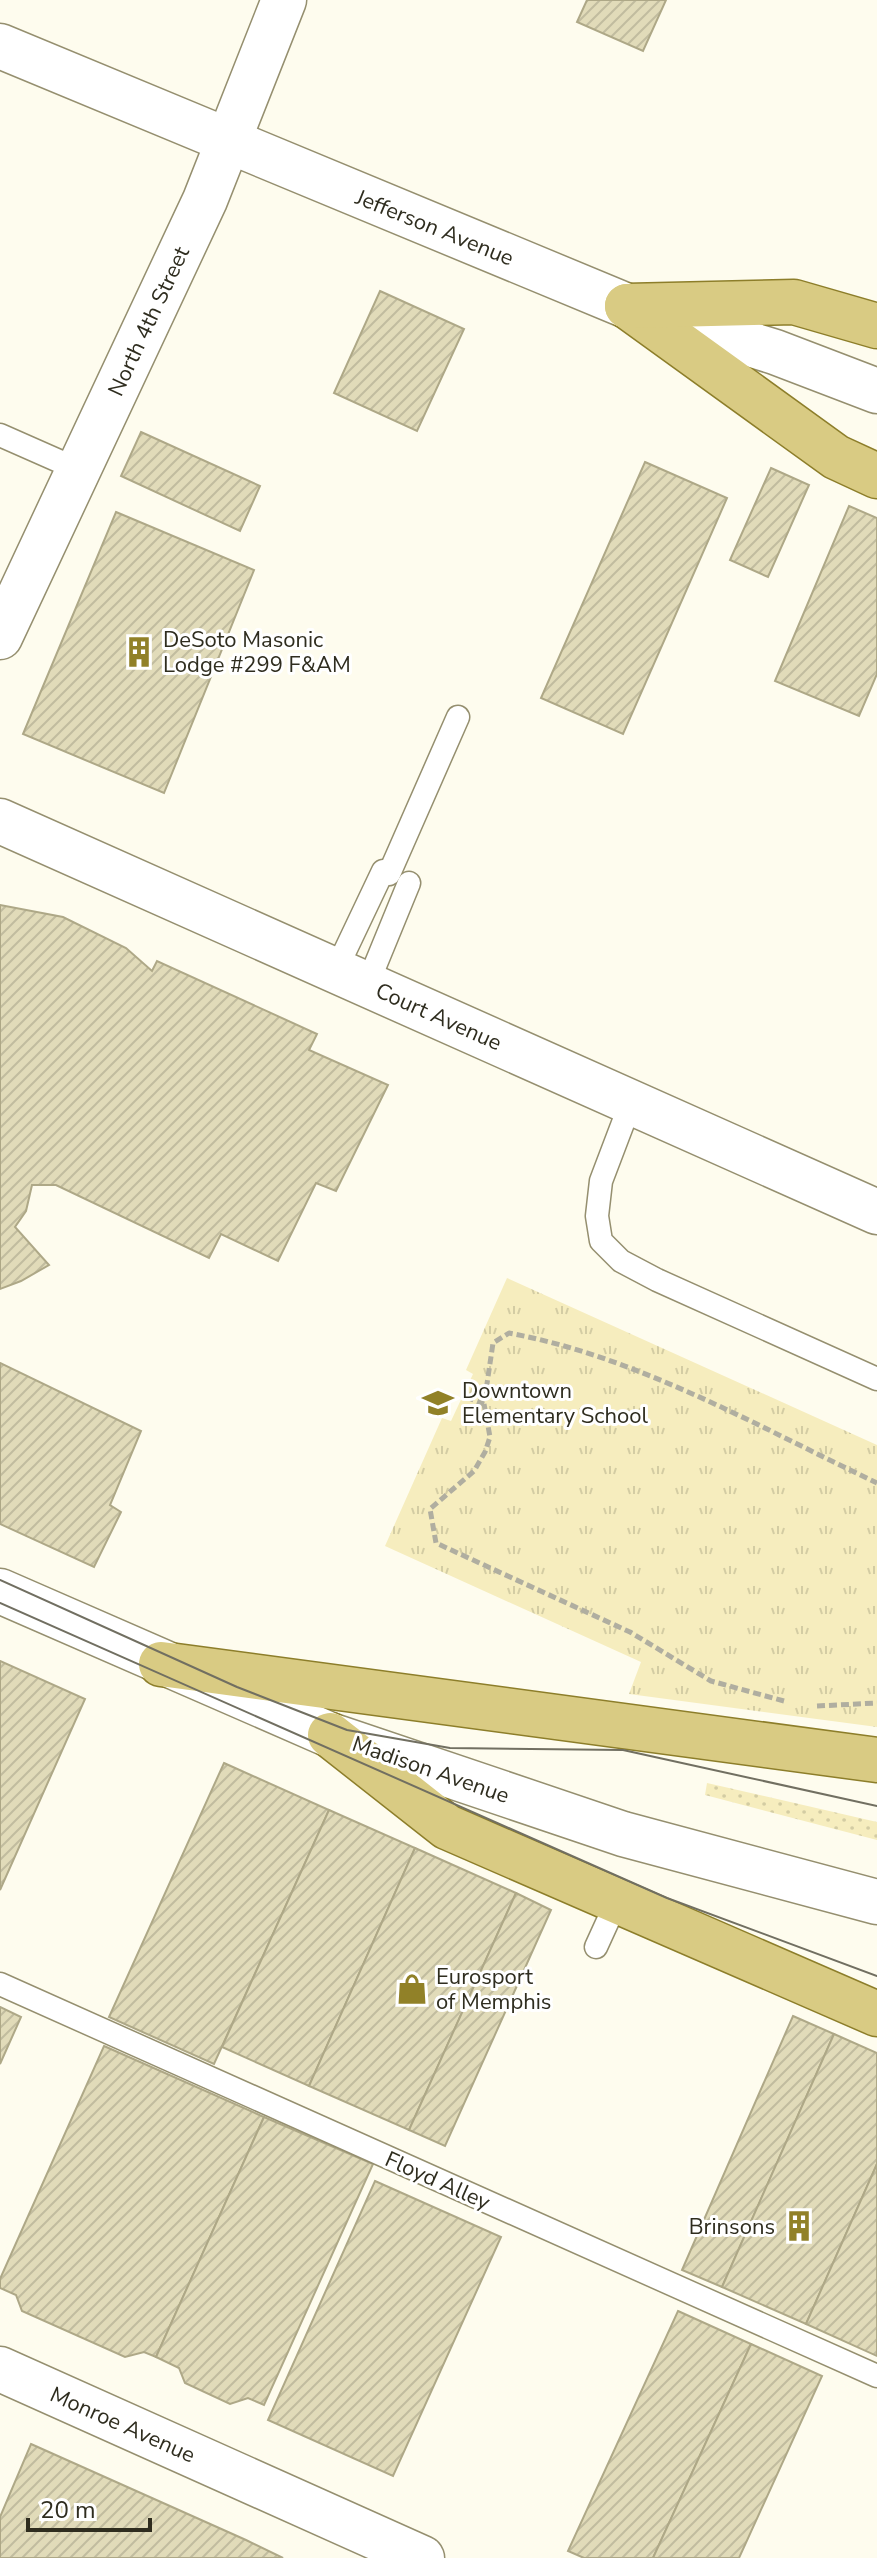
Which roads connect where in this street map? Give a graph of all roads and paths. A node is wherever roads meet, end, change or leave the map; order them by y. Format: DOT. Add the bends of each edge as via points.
graph roads {
  1 [pos="284,0"];
  2 [pos="0,46"];
  3 [pos="230,143"];
  4 [pos="627,306"];
  5 [pos="877,326"];
  6 [pos="877,391"];
  7 [pos="0,435"];
  8 [pos="77,469"];
  9 [pos="877,476"];
  10 [pos="0,637"];
  11 [pos="458,717"];
  12 [pos="0,821"];
  13 [pos="394,876"];
  14 [pos="352,977"];
  15 [pos="631,1102"];
  16 [pos="877,1212"];
  17 [pos="877,1379"];
  18 [pos="466,1397"];
  19 [pos="484,1404"];
  20 [pos="877,1483"];
  21 [pos="0,1591"];
  22 [pos="161,1664"];
  23 [pos="877,1703"];
  24 [pos="799,1706"];
  25 [pos="812,1706"];
  26 [pos="330,1735"];
  27 [pos="877,1760"];
  28 [pos="617,1901"];
  29 [pos="877,1902"];
  30 [pos="596,1947"];
  31 [pos="0,1984"];
  32 [pos="877,2014"];
  33 [pos="0,2369"];
  34 [pos="877,2376"];
  35 [pos="357,2545"];
  36 [pos="422,2558"];
  1 -- 3 [label="street, North 4th Street" via="254,68"];
  2 -- 3 [label="street, Jefferson Avenue"];
  3 -- 4 [label="street, Jefferson Avenue"];
  3 -- 8 [label="street, North 4th Street"];
  4 -- 5 [label="main road" via="794,302"];
  4 -- 6 [label="street, Jefferson Avenue" via="775,352"];
  4 -- 9 [label="main road" via="836,457"];
  7 -- 8 [label="lane"];
  8 -- 10 [label="street, North 4th Street"];
  11 -- 13 [label="lane"];
  12 -- 14 [label="street, Court Avenue"];
  13 -- 14 [label="lane"];
  13 -- 14 [label="lane"];
  14 -- 15 [label="street, Court Avenue"];
  15 -- 16 [label="street, Court Avenue"];
  15 -- 17 [label="lane" via="601,1181 601,1241 621,1261 657,1280"];
  18 -- 19 [label="path"];
  19 -- 20 [label="path" via="493,1343 509,1333 546,1340 667,1383"];
  19 -- 24 [label="path" via="490,1437 485,1452 474,1471 430,1509 436,1543 630,1632 711,1681"];
  21 -- 22 [label="street, Madison Avenue"];
  22 -- 26 [label="street, Madison Avenue"];
  22 -- 27 [label="main road"];
  23 -- 25 [label="path"];
  26 -- 28 [label="main road" via="447,1827"];
  26 -- 29 [label="street, Madison Avenue" via="623,1834"];
  28 -- 30 [label="lane"];
  28 -- 32 [label="main road"];
  31 -- 34 [label="lane, Floyd Alley"];
  33 -- 35 [label="street, Monroe Avenue"];
  35 -- 36 [label="street, Monroe Avenue"];
}
